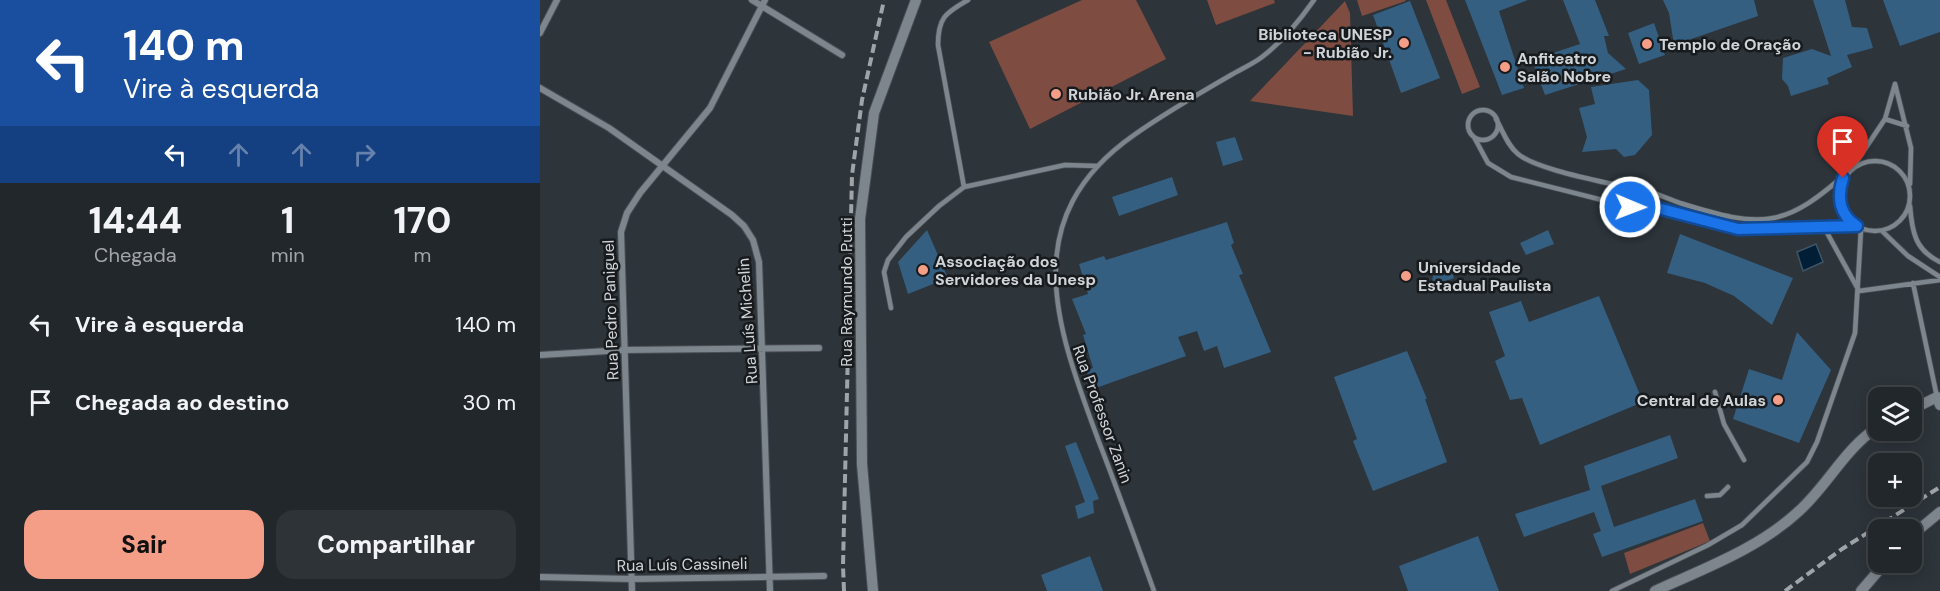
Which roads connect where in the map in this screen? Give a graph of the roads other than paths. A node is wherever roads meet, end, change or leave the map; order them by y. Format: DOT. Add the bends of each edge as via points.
graph roads {
  1 [pos="557,0"];
  2 [pos="752,0"];
  3 [pos="916,0"];
  4 [pos="968,0"];
  5 [pos="1314,0"];
  6 [pos="763,3"];
  7 [pos="540,33"];
  8 [pos="842,55"];
  9 [pos="540,88"];
  10 [pos="1497,119"];
  11 [pos="1885,119"];
  12 [pos="1907,126"];
  13 [pos="1474,137"];
  14 [pos="1098,166"];
  15 [pos="660,167"];
  16 [pos="1852,168"];
  17 [pos="964,187"];
  18 [pos="1633,189"];
  19 [pos="1910,190"];
  20 [pos="1645,191"];
  21 [pos="1910,201"];
  22 [pos="1646,205"];
  23 [pos="1630,207"];
  24 [pos="1859,228"];
  25 [pos="1825,229"];
  26 [pos="1882,231"];
  27 [pos="1940,262"];
  28 [pos="1940,279"];
  29 [pos="1913,283"];
  30 [pos="1859,291"];
  31 [pos="891,308"];
  32 [pos="764,347"];
  33 [pos="819,348"];
  34 [pos="624,350"];
  35 [pos="540,355"];
  36 [pos="1715,392"];
  37 [pos="1939,401"];
  38 [pos="1922,406"];
  39 [pos="1868,436"];
  40 [pos="1744,460"];
  41 [pos="1728,487"];
  42 [pos="1707,496"];
  43 [pos="1940,512"];
  44 [pos="1922,527"];
  45 [pos="1877,573"];
  46 [pos="824,576"];
  47 [pos="540,577"];
  48 [pos="769,577"];
  49 [pos="631,579"];
  50 [pos="632,591"];
  51 [pos="770,591"];
  52 [pos="873,591"];
  53 [pos="1154,591"];
  54 [pos="1611,591"];
  55 [pos="1655,591"];
  56 [pos="1861,591"];
  1 -- 7 [label="street"];
  2 -- 6 [label="street"];
  3 -- 52 [label="street, Rua Raymundo Putti" via="874,113 860,219 862,464"];
  4 -- 17 [label="lane" via="942,18 938,27"];
  5 -- 14 [label="lane, Rua Professor Zanin" via="1262,57 1134,135"];
  6 -- 8 [label="street"];
  6 -- 15 [label="street, Rua Pedro Paniguel" via="710,108"];
  9 -- 15 [label="street, Rua Luís Michelin" via="609,128"];
  10 -- 13 [label="lane" via="1498,129 1492,137"];
  10 -- 13 [label="lane" via="1486,111 1472,115 1468,124"];
  10 -- 18 [label="lane" via="1519,155 1537,164"];
  11 -- 12 [label="lane"];
  11 -- 12 [label="lane" via="1895,84"];
  11 -- 16 [label="lane"];
  12 -- 19 [label="lane"];
  13 -- 23 [label="lane" via="1488,163 1511,177"];
  14 -- 17 [label="lane" via="1065,165"];
  14 -- 53 [label="lane, Rua Professor Zanin" via="1066,216 1058,243 1055,276 1059,321 1069,361"];
  15 -- 32 [label="street, Rua Luís Michelin" via="732,215 753,240 759,262"];
  15 -- 34 [label="street, Rua Pedro Paniguel" via="633,203 621,232"];
  16 -- 19 [label="lane" via="1870,160 1892,164"];
  16 -- 20 [label="lane" via="1803,207 1767,220 1740,220"];
  16 -- 24 [label="lane" via="1839,190 1839,202 1843,213"];
  17 -- 31 [label="lane" via="906,237 888,260 884,272"];
  18 -- 20 [label="lane"];
  18 -- 23 [label="lane" via="1626,199"];
  19 -- 21 [label="lane"];
  20 -- 22 [label="lane"];
  21 -- 26 [label="lane" via="1901,220"];
  21 -- 27 [label="lane" via="1916,243 1924,254"];
  22 -- 23 [label="lane" via="1637,210"];
  22 -- 25 [label="lane" via="1738,229"];
  24 -- 25 [label="lane"];
  24 -- 26 [label="lane"];
  24 -- 30 [label="lane"];
  25 -- 30 [label="lane"];
  26 -- 28 [label="lane"];
  28 -- 29 [label="lane"];
  29 -- 30 [label="lane"];
  29 -- 37 [label="lane"];
  30 -- 54 [label="lane" via="1855,333 1807,462 1742,525"];
  32 -- 33 [label="street"];
  32 -- 34 [label="street"];
  32 -- 48 [label="street, Rua Luís Michelin"];
  34 -- 35 [label="street"];
  34 -- 49 [label="street, Rua Pedro Paniguel"];
  36 -- 40 [label="lane" via="1724,424"];
  37 -- 38 [label="street"];
  39 -- 55 [label="street" via="1775,532"];
  41 -- 42 [label="lane" via="1720,495"];
  43 -- 44 [label="street"];
  45 -- 56 [label="street"];
  46 -- 48 [label="street, Rua Luís Cassineli"];
  47 -- 49 [label="street, Rua Luís Cassineli"];
  48 -- 49 [label="street, Rua Luís Cassineli"];
  48 -- 51 [label="street, Rua Luís Michelin"];
  49 -- 50 [label="street, Rua Pedro Paniguel"];
}
